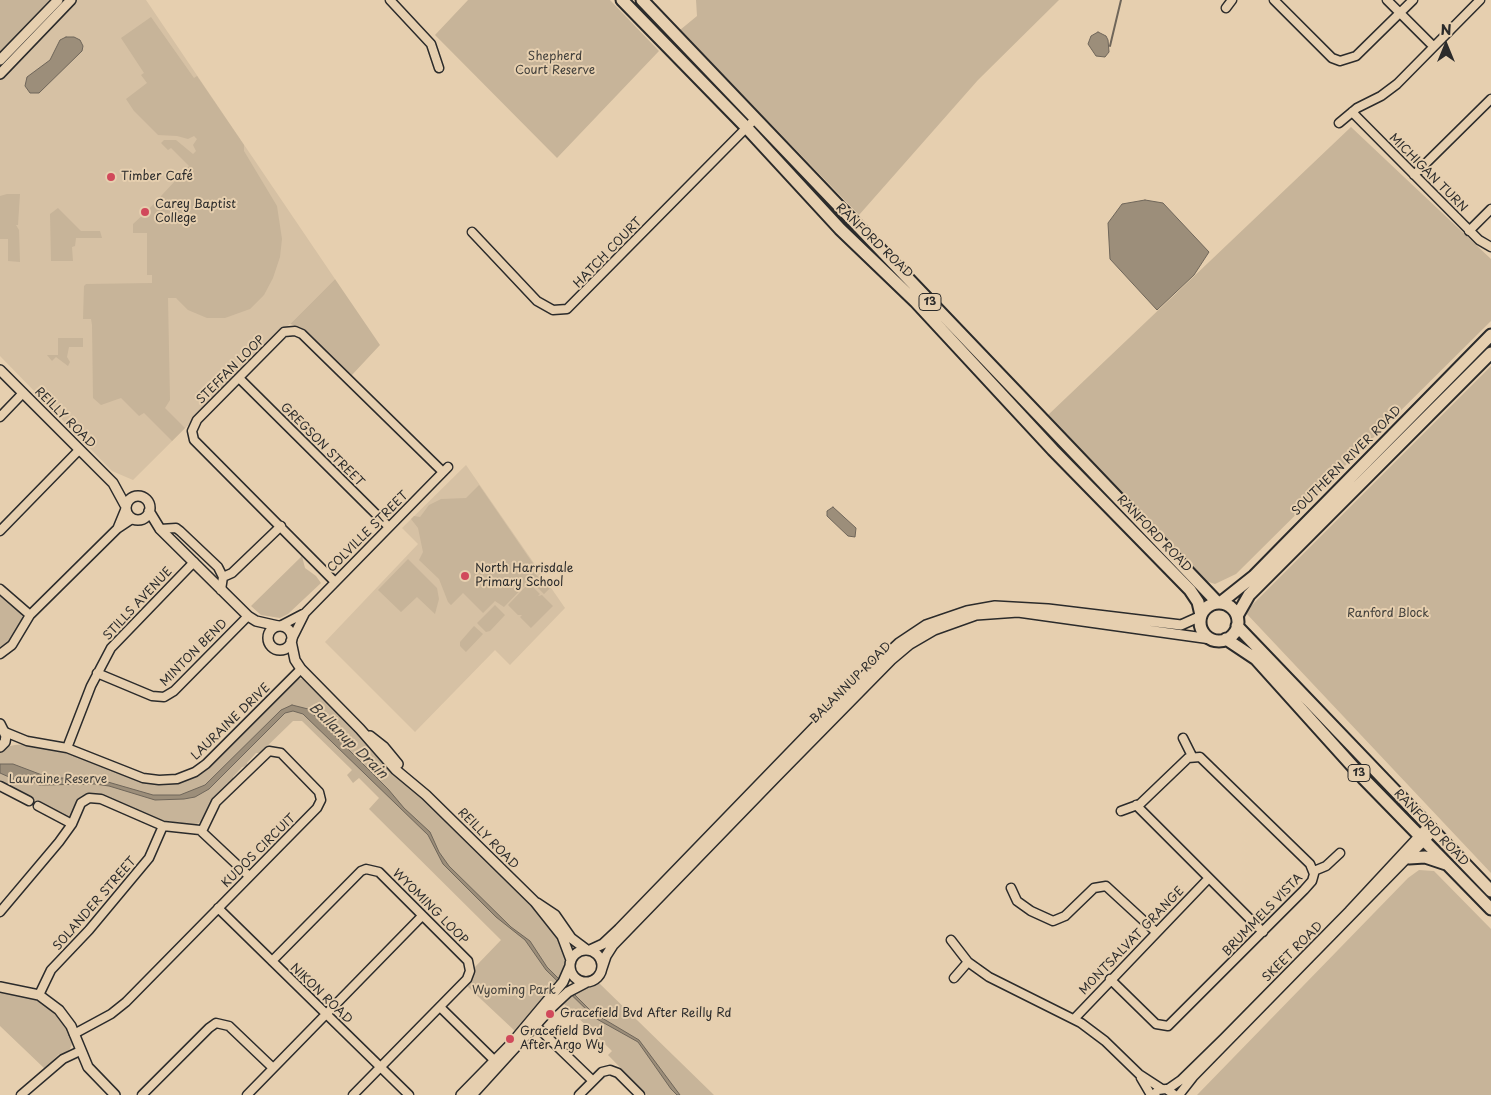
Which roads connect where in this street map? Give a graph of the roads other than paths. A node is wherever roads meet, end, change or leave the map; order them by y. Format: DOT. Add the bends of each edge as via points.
graph roads {
  1 [pos="58,0"];
  2 [pos="390,0"];
  3 [pos="622,0"];
  4 [pos="642,0"];
  5 [pos="1232,0"];
  6 [pos="1274,0"];
  7 [pos="1387,0"];
  8 [pos="1413,0"];
  9 [pos="1480,0"];
  10 [pos="68,1"];
  11 [pos="1226,8"];
  12 [pos="1400,13"];
  13 [pos="1434,46"];
  14 [pos="0,60"];
  15 [pos="439,68"];
  16 [pos="0,74"];
  17 [pos="1491,99"];
  18 [pos="1352,112"];
  19 [pos="750,123"];
  20 [pos="1339,124"];
  21 [pos="1414,175"];
  22 [pos="1491,209"];
  23 [pos="1469,231"];
  24 [pos="472,232"];
  25 [pos="1491,247"];
  26 [pos="1491,335"];
  27 [pos="1491,353"];
  28 [pos="0,370"];
  29 [pos="239,378"];
  30 [pos="23,393"];
  31 [pos="0,417"];
  32 [pos="79,450"];
  33 [pos="446,470"];
  34 [pos="113,483"];
  35 [pos="135,496"];
  36 [pos="125,508"];
  37 [pos="149,511"];
  38 [pos="132,518"];
  39 [pos="143,519"];
  40 [pos="281,526"];
  41 [pos="160,528"];
  42 [pos="389,528"];
  43 [pos="117,529"];
  44 [pos="0,531"];
  45 [pos="194,562"];
  46 [pos="223,577"];
  47 [pos="335,582"];
  48 [pos="0,589"];
  49 [pos="221,590"];
  50 [pos="1219,603"];
  51 [pos="305,613"];
  52 [pos="30,615"];
  53 [pos="248,616"];
  54 [pos="1201,616"];
  55 [pos="256,621"];
  56 [pos="1237,621"];
  57 [pos="279,626"];
  58 [pos="1211,639"];
  59 [pos="1226,639"];
  60 [pos="268,640"];
  61 [pos="291,640"];
  62 [pos="278,649"];
  63 [pos="0,654"];
  64 [pos="295,660"];
  65 [pos="301,669"];
  66 [pos="97,673"];
  67 [pos="861,685"];
  68 [pos="2,727"];
  69 [pos="1182,738"];
  70 [pos="27,741"];
  71 [pos="1,746"];
  72 [pos="67,748"];
  73 [pos="1192,756"];
  74 [pos="0,786"];
  75 [pos="29,801"];
  76 [pos="1136,805"];
  77 [pos="38,806"];
  78 [pos="1121,811"];
  79 [pos="72,824"];
  80 [pos="163,826"];
  81 [pos="1431,828"];
  82 [pos="202,831"];
  83 [pos="1422,838"];
  84 [pos="1340,853"];
  85 [pos="1409,858"];
  86 [pos="1448,865"];
  87 [pos="1314,871"];
  88 [pos="249,876"];
  89 [pos="1208,879"];
  90 [pos="1011,888"];
  91 [pos="1491,891"];
  92 [pos="535,902"];
  93 [pos="218,908"];
  94 [pos="1491,909"];
  95 [pos="0,912"];
  96 [pos="422,916"];
  97 [pos="1156,932"];
  98 [pos="1263,932"];
  99 [pos="951,940"];
  100 [pos="588,950"];
  101 [pos="272,961"];
  102 [pos="968,962"];
  103 [pos="571,963"];
  104 [pos="602,968"];
  105 [pos="954,978"];
  106 [pos="1110,979"];
  107 [pos="587,982"];
  108 [pos="0,987"];
  109 [pos="39,995"];
  110 [pos="440,1007"];
  111 [pos="326,1014"];
  112 [pos="1074,1019"];
  113 [pos="536,1026"];
  114 [pos="74,1034"];
  115 [pos="80,1052"];
  116 [pos="495,1061"];
  117 [pos="380,1067"];
  118 [pos="274,1068"];
  119 [pos="1139,1074"];
  120 [pos="593,1081"];
  121 [pos="1165,1089"];
  122 [pos="21,1095"];
  123 [pos="115,1095"];
  124 [pos="142,1095"];
  125 [pos="248,1095"];
  126 [pos="353,1095"];
  127 [pos="409,1095"];
  128 [pos="461,1095"];
  129 [pos="472,1095"];
  130 [pos="579,1095"];
  131 [pos="640,1095"];
  132 [pos="1153,1095"];
  133 [pos="1177,1095"];
  1 -- 14 [label="street"];
  2 -- 15 [label="street" via="432,44"];
  3 -- 19 [label="main road, RANFORD ROAD / 13"];
  4 -- 19 [label="main road, RANFORD ROAD / 13"];
  5 -- 11 [label="street"];
  6 -- 12 [label="street" via="1332,58 1340,61 1356,56"];
  7 -- 12 [label="street"];
  8 -- 12 [label="street"];
  9 -- 13 [label="street"];
  10 -- 16 [label="street"];
  12 -- 13 [label="street"];
  13 -- 18 [label="street" via="1397,84"];
  17 -- 21 [label="street"];
  18 -- 20 [label="street"];
  18 -- 21 [label="street, MICHIGAN TURN"];
  19 -- 24 [label="street, HATCH COURT" via="567,309 553,310 537,301"];
  19 -- 50 [label="main road, RANFORD ROAD / 13"];
  19 -- 54 [label="main road, RANFORD ROAD / 13" via="840,229 915,301 1053,450 1190,590 1198,602"];
  21 -- 23 [label="street, MICHIGAN TURN"];
  22 -- 23 [label="street"];
  23 -- 25 [label="street, MICHIGAN TURN"];
  26 -- 50 [label="main road, SOUTHERN RIVER ROAD" via="1254,576"];
  27 -- 56 [label="main road, SOUTHERN RIVER ROAD" via="1249,595"];
  28 -- 30 [label="street, REILLY ROAD"];
  29 -- 33 [label="street, STEFFAN LOOP" via="284,332 296,331"];
  29 -- 40 [label="street, STEFFAN LOOP" via="197,420 193,435"];
  29 -- 42 [label="street, GREGSON STREET"];
  30 -- 31 [label="street"];
  30 -- 32 [label="street, REILLY ROAD"];
  32 -- 34 [label="street, REILLY ROAD"];
  32 -- 44 [label="street"];
  33 -- 42 [label="street, COLVILLE STREET"];
  34 -- 35 [label="street, REILLY ROAD"];
  34 -- 36 [label="street, REILLY ROAD"];
  35 -- 36 [label="street" via="129,499"];
  35 -- 37 [label="street" via="142,496 148,501"];
  36 -- 38 [label="street"];
  36 -- 43 [label="street"];
  37 -- 39 [label="street"];
  37 -- 41 [label="street"];
  38 -- 39 [label="street"];
  38 -- 43 [label="street"];
  39 -- 41 [label="street"];
  40 -- 46 [label="street" via="232,573"];
  40 -- 47 [label="street, STEFFAN LOOP"];
  41 -- 45 [label="street"];
  41 -- 46 [label="street" via="180,531 218,567"];
  42 -- 47 [label="street, COLVILLE STREET"];
  43 -- 52 [label="street"];
  45 -- 49 [label="street"];
  45 -- 66 [label="street, STILLS AVENUE" via="117,641"];
  46 -- 49 [label="street"];
  47 -- 51 [label="street, COLVILLE STREET"];
  48 -- 52 [label="street"];
  49 -- 53 [label="street"];
  50 -- 54 [label="main road" via="1208,606"];
  50 -- 56 [label="main road, 13" via="1232,608"];
  51 -- 57 [label="street, COLVILLE STREET"];
  51 -- 61 [label="street, COLVILLE STREET"];
  52 -- 63 [label="street" via="12,645"];
  53 -- 55 [label="street"];
  53 -- 66 [label="street, MINTON BEND" via="174,691 164,697 152,696"];
  54 -- 58 [label="main road, 13" via="1202,630"];
  54 -- 67 [label="street, BALANNUP ROAD" via="1181,626 1026,606 980,608 926,625 899,643"];
  55 -- 57 [label="street"];
  55 -- 60 [label="street"];
  56 -- 59 [label="main road" via="1233,634"];
  56 -- 81 [label="main road, RANFORD ROAD / 13"];
  57 -- 60 [label="street" via="270,631"];
  57 -- 61 [label="street" via="290,631"];
  58 -- 59 [label="main road"];
  58 -- 67 [label="street, BALANNUP ROAD" via="1018,612 988,614 951,622 919,638"];
  59 -- 83 [label="main road, RANFORD ROAD / 13" via="1256,659"];
  60 -- 62 [label="street"];
  61 -- 62 [label="street" via="285,648"];
  61 -- 64 [label="street, REILLY ROAD"];
  62 -- 64 [label="street, REILLY ROAD"];
  64 -- 65 [label="street, REILLY ROAD"];
  65 -- 72 [label="street, LAURAINE DRIVE" via="206,764 185,776 163,780 143,778"];
  65 -- 92 [label="street, REILLY ROAD" via="360,729 385,748 424,794"];
  66 -- 72 [label="street, STILLS AVENUE"];
  67 -- 100 [label="street, BALANNUP ROAD" via="603,944"];
  67 -- 104 [label="street, BALANNUP ROAD" via="613,945"];
  68 -- 70 [label="street, LAURAINE DRIVE"];
  68 -- 71 [label="street" via="6,739"];
  69 -- 73 [label="street"];
  70 -- 71 [label="street, LAURAINE DRIVE"];
  70 -- 72 [label="street, LAURAINE DRIVE"];
  73 -- 76 [label="street"];
  73 -- 87 [label="street, BRUMMELS VISTA" via="1204,760"];
  74 -- 75 [label="street"];
  76 -- 78 [label="street"];
  76 -- 89 [label="street"];
  77 -- 79 [label="street"];
  79 -- 80 [label="street" via="82,803 92,798"];
  79 -- 95 [label="street"];
  80 -- 82 [label="street"];
  80 -- 109 [label="street, SOLANDER STREET" via="149,858 52,970"];
  81 -- 83 [label="street, SKEET ROAD"];
  81 -- 91 [label="main road, RANFORD ROAD / 13"];
  82 -- 88 [label="street"];
  82 -- 88 [label="street, KUDOS CIRCUIT" via="216,802 269,751 281,753 316,788 321,800 317,808"];
  83 -- 85 [label="street, SKEET ROAD"];
  83 -- 86 [label="main road, RANFORD ROAD / 13"];
  83 -- 121 [label="street, SKEET ROAD" via="1181,1080"];
  84 -- 87 [label="street" via="1326,866"];
  85 -- 86 [label="main road" via="1425,857"];
  85 -- 133 [label="street, SKEET ROAD"];
  86 -- 94 [label="main road, RANFORD ROAD / 13"];
  87 -- 98 [label="street, BRUMMELS VISTA" via="1312,881"];
  88 -- 93 [label="street, KUDOS CIRCUIT"];
  89 -- 97 [label="street, MONTSALVAT GRANGE"];
  89 -- 98 [label="street"];
  90 -- 97 [label="street" via="1017,901 1053,921 1065,916 1094,888 1106,886"];
  92 -- 100 [label="street, REILLY ROAD" via="555,916 571,938"];
  92 -- 103 [label="street, REILLY ROAD" via="562,936"];
  93 -- 101 [label="street, NIKON ROAD"];
  93 -- 114 [label="street, KUDOS CIRCUIT" via="117,1010"];
  96 -- 101 [label="street, WYOMING LOOP" via="379,872 366,869"];
  96 -- 110 [label="street, WYOMING LOOP" via="469,963 468,977"];
  96 -- 111 [label="street"];
  97 -- 106 [label="street, MONTSALVAT GRANGE"];
  98 -- 106 [label="street, BRUMMELS VISTA" via="1168,1026 1156,1024"];
  99 -- 102 [label="street"];
  100 -- 103 [label="street" via="577,953"];
  100 -- 104 [label="street" via="599,955"];
  101 -- 111 [label="street, NIKON ROAD"];
  102 -- 105 [label="street"];
  102 -- 112 [label="street" via="1002,985"];
  103 -- 107 [label="street" via="575,977"];
  103 -- 116 [label="street" via="563,982"];
  104 -- 107 [label="street" via="597,978"];
  106 -- 112 [label="street, MONTSALVAT GRANGE"];
  107 -- 113 [label="street" via="564,995"];
  108 -- 109 [label="street"];
  109 -- 114 [label="street" via="59,1010"];
  110 -- 116 [label="street"];
  110 -- 117 [label="street, WYOMING LOOP"];
  111 -- 117 [label="street, NIKON ROAD"];
  111 -- 118 [label="street"];
  112 -- 119 [label="street" via="1105,1041"];
  113 -- 120 [label="street"];
  113 -- 129 [label="street"];
  114 -- 115 [label="street"];
  115 -- 122 [label="street" via="63,1059"];
  115 -- 123 [label="street" via="93,1073"];
  116 -- 128 [label="street"];
  117 -- 126 [label="street, WYOMING LOOP"];
  117 -- 127 [label="street, NIKON ROAD"];
  118 -- 124 [label="street" via="229,1026 216,1023"];
  118 -- 125 [label="street"];
  119 -- 121 [label="street"];
  119 -- 132 [label="street"];
  120 -- 130 [label="street"];
  120 -- 131 [label="street" via="604,1071 614,1070"];
  121 -- 132 [label="street, SKEET ROAD"];
  121 -- 133 [label="street"];
}
